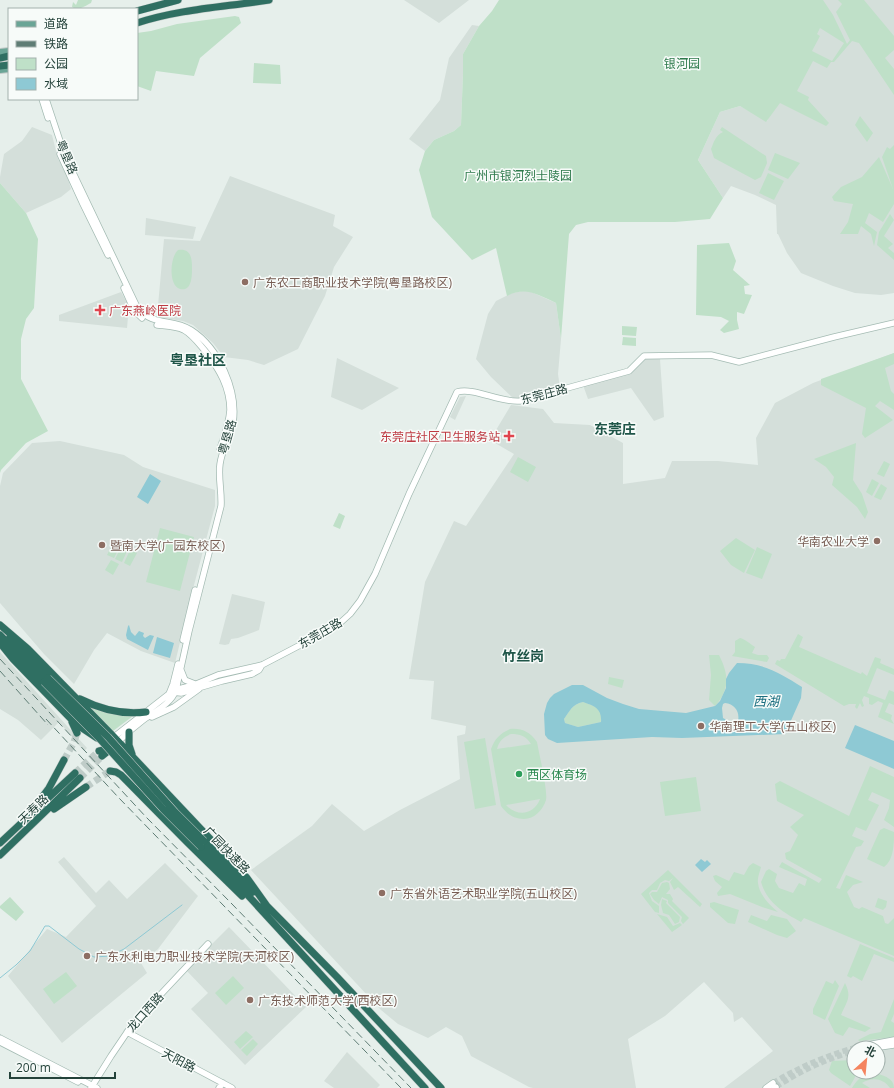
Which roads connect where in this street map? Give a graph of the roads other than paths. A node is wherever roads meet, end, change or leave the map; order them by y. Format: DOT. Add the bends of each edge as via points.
graph roads {
  1 [pos="178,0"];
  2 [pos="270,0"];
  3 [pos="138,11"];
  4 [pos="138,23"];
  5 [pos="42,100"];
  6 [pos="46,100"];
  7 [pos="894,323"];
  8 [pos="0,625"];
  9 [pos="0,635"];
  10 [pos="0,643"];
  11 [pos="181,670"];
  12 [pos="46,680"];
  13 [pos="200,685"];
  14 [pos="174,691"];
  15 [pos="76,697"];
  16 [pos="85,706"];
  17 [pos="146,712"];
  18 [pos="70,718"];
  19 [pos="142,721"];
  20 [pos="102,724"];
  21 [pos="129,732"];
  22 [pos="76,733"];
  23 [pos="116,739"];
  24 [pos="108,746"];
  25 [pos="100,753"];
  26 [pos="64,760"];
  27 [pos="135,760"];
  28 [pos="110,771"];
  29 [pos="150,776"];
  30 [pos="86,787"];
  31 [pos="135,790"];
  32 [pos="168,795"];
  33 [pos="153,809"];
  34 [pos="25,820"];
  35 [pos="31,826"];
  36 [pos="0,843"];
  37 [pos="202,844"];
  38 [pos="0,855"];
  39 [pos="267,906"];
  40 [pos="261,911"];
  41 [pos="208,944"];
  42 [pos="127,1032"];
  43 [pos="0,1038"];
  44 [pos="0,1042"];
  45 [pos="221,1086"];
  46 [pos="774,1086"];
  47 [pos="93,1087"];
  48 [pos="232,1088"];
  49 [pos="425,1088"];
  50 [pos="441,1088"];
  51 [pos="766,1088"];
  1 -- 3 [label="highway"];
  2 -- 4 [label="highway" via="177,13"];
  5 -- 14 [label="main road, 粤垦路" via="64,164 134,310 150,322 179,328 194,337 220,372 228,394 228,427 216,463 217,507 188,620"];
  6 -- 11 [label="main road, 粤垦路" via="65,156 137,307 149,318 180,324 193,331 217,358 232,392 233,423 220,464 220,506"];
  7 -- 13 [label="main road, 东莞庄路" via="740,362 711,355 644,356 629,371 520,401 506,401 465,391 457,392 375,574 357,607 334,626 262,665 218,675"];
  8 -- 12 [label="highway, 广园快速路"];
  8 -- 15 [label="highway"];
  9 -- 12 [label="highway, 广园快速路"];
  10 -- 18 [label="highway"];
  11 -- 13 [label="main road" via="185,680"];
  11 -- 14 [label="main road, 粤垦路"];
  12 -- 37 [label="highway, 广园快速路, bridge" via="158,804"];
  13 -- 14 [label="main road, 东莞庄路"];
  13 -- 19 [label="main road" via="174,707"];
  14 -- 17 [label="main road"];
  14 -- 19 [label="main road, 粤垦路" via="168,702"];
  15 -- 16 [label="highway"];
  15 -- 17 [label="highway" via="91,704 123,712"];
  16 -- 18 [label="highway" via="81,718"];
  16 -- 20 [label="highway"];
  17 -- 23 [label="main road"];
  18 -- 22 [label="highway"];
  18 -- 24 [label="highway"];
  19 -- 21 [label="main road, 粤垦路"];
  20 -- 23 [label="highway"];
  20 -- 24 [label="highway"];
  21 -- 23 [label="main road, 粤垦路"];
  21 -- 27 [label="highway" via="129,747"];
  23 -- 24 [label="highway"];
  23 -- 27 [label="highway"];
  24 -- 25 [label="highway"];
  24 -- 27 [label="highway"];
  26 -- 34 [label="highway" via="49,788"];
  27 -- 29 [label="highway"];
  28 -- 31 [label="highway" via="122,775"];
  29 -- 31 [label="highway" via="142,772 136,774 133,779"];
  29 -- 32 [label="highway"];
  30 -- 35 [label="highway"];
  31 -- 33 [label="highway"];
  32 -- 33 [label="highway" via="155,795"];
  32 -- 39 [label="highway" via="248,878"];
  33 -- 40 [label="highway" via="222,878"];
  34 -- 35 [label="highway, 天寿路" via="78,775"];
  34 -- 36 [label="highway, 天寿路"];
  35 -- 38 [label="highway, 天寿路"];
  37 -- 39 [label="highway, 广园快速路"];
  37 -- 40 [label="highway, 广园快速路"];
  39 -- 50 [label="highway, 广园快速路"];
  40 -- 49 [label="highway, 广园快速路"];
  41 -- 42 [label="main road, 龙口西路"];
  42 -- 45 [label="main road, 天阳路"];
  42 -- 47 [label="main road, 龙口西路"];
  43 -- 47 [label="main road"];
  44 -- 47 [label="main road"];
  45 -- 48 [label="main road, 天阳路"];
  46 -- 51 [label="main road"];
}
